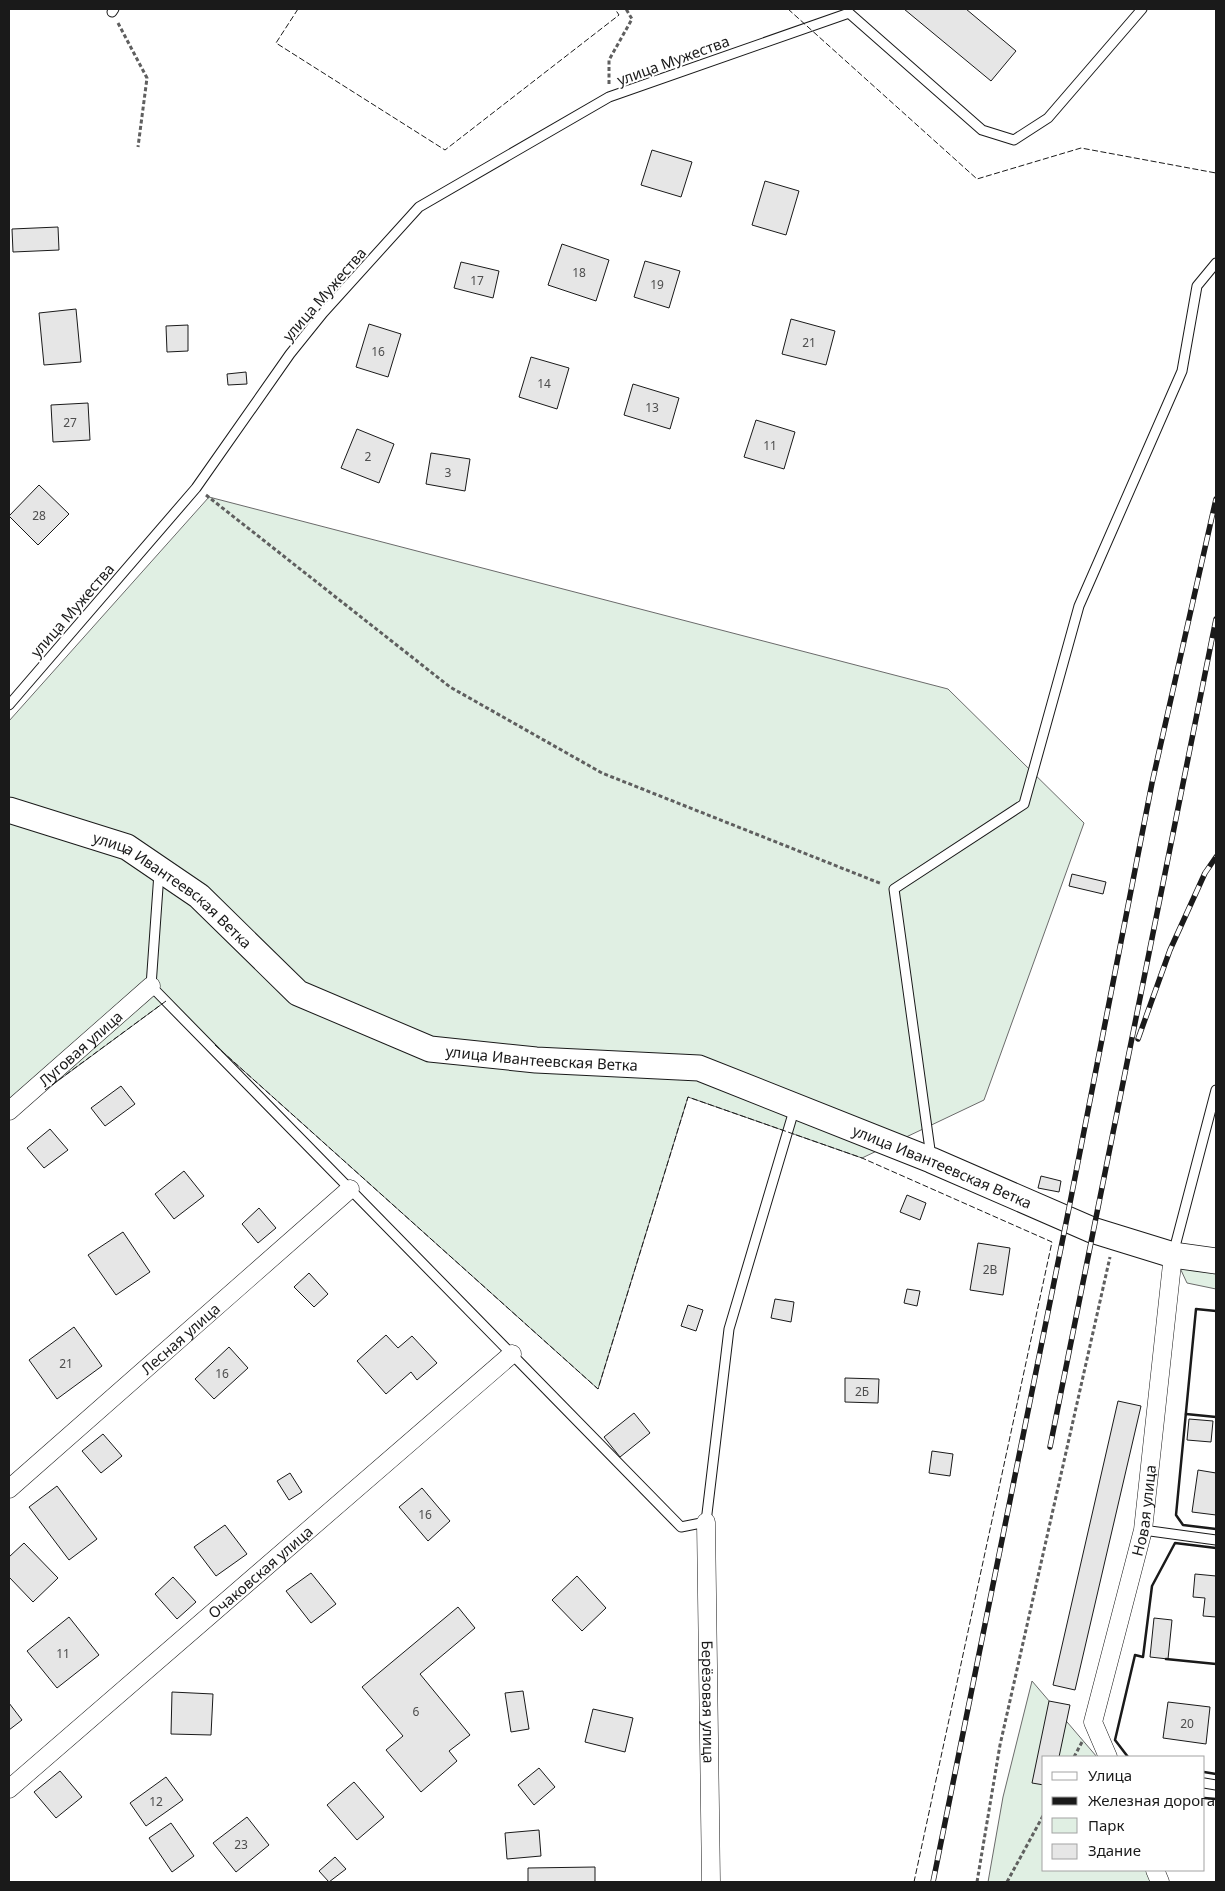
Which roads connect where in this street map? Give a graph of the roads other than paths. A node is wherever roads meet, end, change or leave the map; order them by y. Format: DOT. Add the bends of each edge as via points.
graph roads {
  1 [pos="1142,9"];
  2 [pos="1216,263"];
  3 [pos="9,704"];
  4 [pos="9,810"];
  5 [pos="159,869"];
  6 [pos="152,986"];
  7 [pos="1216,1090"];
  8 [pos="795,1107"];
  9 [pos="9,1111"];
  10 [pos="931,1160"];
  11 [pos="350,1189"];
  12 [pos="1173,1255"];
  13 [pos="1216,1261"];
  14 [pos="512,1354"];
  15 [pos="9,1488"];
  16 [pos="706,1522"];
  17 [pos="1143,1530"];
  18 [pos="1216,1540"];
  19 [pos="1108,1756"];
  20 [pos="9,1790"];
  21 [pos="711,1882"];
  1 -- 3 [label="lane, улица Мужества" via="1048,118 1014,140 982,130 848,13 609,97 419,208 322,313 196,488"];
  2 -- 10 [label="lane" via="1197,286 1182,371 1079,606 1024,804 894,889"];
  4 -- 5 [label="main road, улица Ивантеевская Ветка" via="127,847"];
  5 -- 6 [label="lane"];
  5 -- 8 [label="main road, улица Ивантеевская Ветка" via="199,896 298,993 430,1049 536,1060 699,1068"];
  6 -- 9 [label="street, Луговая улица"];
  6 -- 11 [label="lane"];
  7 -- 12 [label="lane"];
  8 -- 10 [label="main road, улица Ивантеевская Ветка"];
  8 -- 16 [label="lane" via="729,1329"];
  10 -- 12 [label="main road, улица Ивантеевская Ветка" via="1066,1220"];
  11 -- 14 [label="lane"];
  11 -- 15 [label="street, Лесная улица"];
  12 -- 13 [label="main road, улица Ивантеевская Ветка"];
  12 -- 17 [label="street, Новая улица"];
  14 -- 16 [label="lane" via="681,1528"];
  14 -- 20 [label="street, Очаковская улица"];
  16 -- 21 [label="street, Берёзовая улица"];
  17 -- 18 [label="lane"];
  17 -- 19 [label="street, Новая улица" via="1093,1722"];
}
